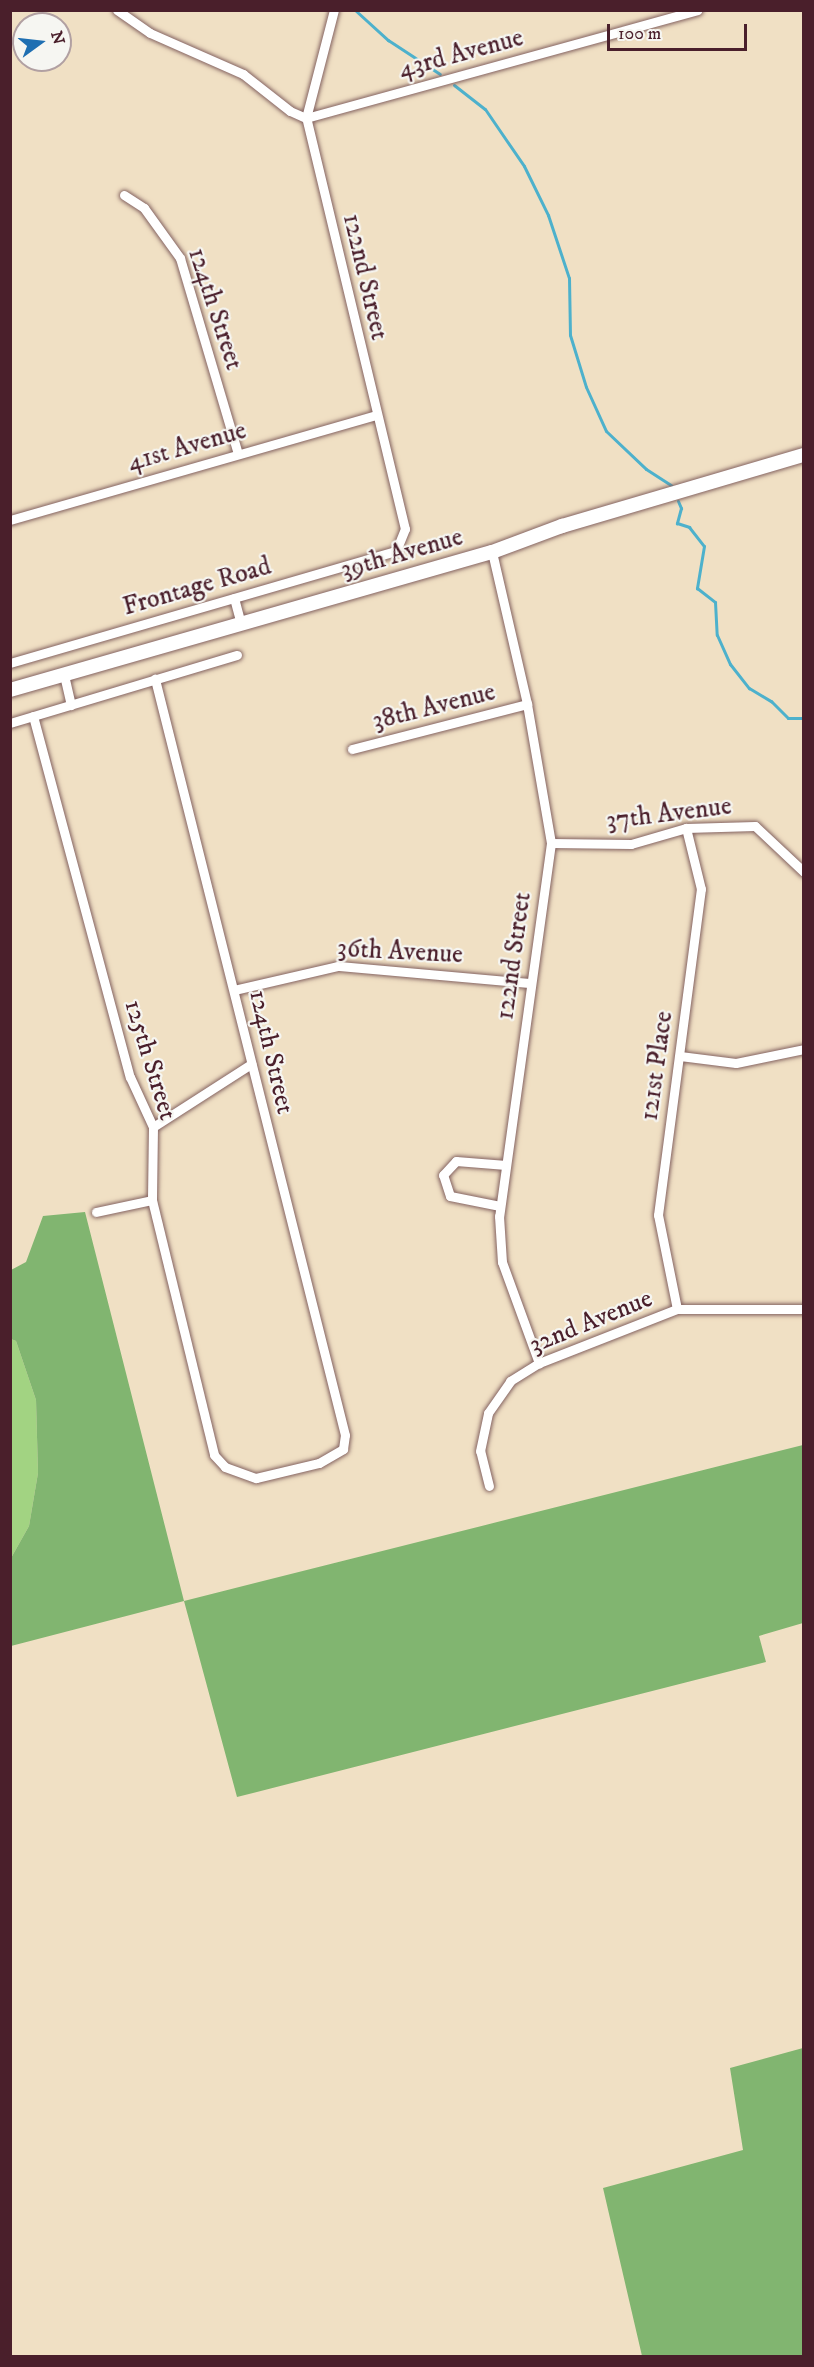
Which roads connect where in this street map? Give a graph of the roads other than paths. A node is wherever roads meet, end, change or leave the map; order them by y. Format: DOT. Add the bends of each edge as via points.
graph roads {
  1 [pos="117,10"];
  2 [pos="334,10"];
  3 [pos="697,10"];
  4 [pos="306,118"];
  5 [pos="124,195"];
  6 [pos="375,415"];
  7 [pos="238,454"];
  8 [pos="804,455"];
  9 [pos="10,520"];
  10 [pos="396,551"];
  11 [pos="492,552"];
  12 [pos="234,598"];
  13 [pos="241,624"];
  14 [pos="237,656"];
  15 [pos="10,663"];
  16 [pos="64,675"];
  17 [pos="155,679"];
  18 [pos="10,690"];
  19 [pos="527,704"];
  20 [pos="71,705"];
  21 [pos="33,716"];
  22 [pos="10,723"];
  23 [pos="352,749"];
  24 [pos="686,828"];
  25 [pos="551,843"];
  26 [pos="804,872"];
  27 [pos="530,983"];
  28 [pos="234,990"];
  29 [pos="804,1049"];
  30 [pos="680,1056"];
  31 [pos="251,1064"];
  32 [pos="153,1127"];
  33 [pos="506,1165"];
  34 [pos="152,1200"];
  35 [pos="500,1206"];
  36 [pos="96,1212"];
  37 [pos="804,1309"];
  38 [pos="677,1310"];
  39 [pos="539,1363"];
  40 [pos="214,1455"];
  41 [pos="489,1486"];
  1 -- 4 [label="street" via="150,33 243,74 290,111"];
  2 -- 4 [label="street, 122nd Street"];
  3 -- 4 [label="street, 43rd Avenue"];
  4 -- 6 [label="street, 122nd Street"];
  5 -- 7 [label="street, 124th Street" via="144,208 180,258"];
  6 -- 7 [label="street, 41st Avenue"];
  6 -- 10 [label="street, 122nd Street" via="405,529"];
  7 -- 9 [label="street, 41st Avenue"];
  8 -- 11 [label="main road, 39th Avenue" via="562,526"];
  10 -- 12 [label="street, Frontage Road"];
  11 -- 13 [label="main road, 39th Avenue"];
  11 -- 19 [label="street, 122nd Street"];
  12 -- 13 [label="street"];
  12 -- 15 [label="street, Frontage Road"];
  13 -- 16 [label="main road, 39th Avenue"];
  14 -- 17 [label="street"];
  16 -- 18 [label="main road, 39th Avenue"];
  16 -- 20 [label="street"];
  17 -- 20 [label="street"];
  17 -- 28 [label="street, 124th Street"];
  19 -- 23 [label="street, 38th Avenue"];
  19 -- 25 [label="street, 122nd Street"];
  20 -- 21 [label="street"];
  21 -- 22 [label="street"];
  21 -- 32 [label="street, 125th Street" via="130,1077"];
  24 -- 25 [label="street, 37th Avenue" via="631,844"];
  24 -- 26 [label="street, 37th Avenue" via="755,826"];
  24 -- 30 [label="street, 121st Place" via="701,889"];
  25 -- 27 [label="street, 122nd Street"];
  27 -- 28 [label="street, 36th Avenue" via="338,966"];
  27 -- 33 [label="street, 122nd Street"];
  28 -- 31 [label="street, 124th Street"];
  29 -- 30 [label="street" via="736,1063"];
  30 -- 38 [label="street, 121st Place" via="658,1215"];
  31 -- 32 [label="street"];
  31 -- 40 [label="street, 124th Street" via="345,1435 343,1449 330,1459 262,1478 232,1471"];
  32 -- 34 [label="street, 125th Street"];
  33 -- 35 [label="street, 122nd Street"];
  33 -- 35 [label="street" via="456,1161 443,1175 450,1196"];
  34 -- 36 [label="street"];
  34 -- 40 [label="street, 125th Street"];
  35 -- 39 [label="street, 122nd Street" via="502,1262"];
  37 -- 38 [label="street, 32nd Avenue"];
  38 -- 39 [label="street, 32nd Avenue"];
  39 -- 41 [label="street, 32nd Avenue" via="510,1382 488,1413 480,1451"];
}
